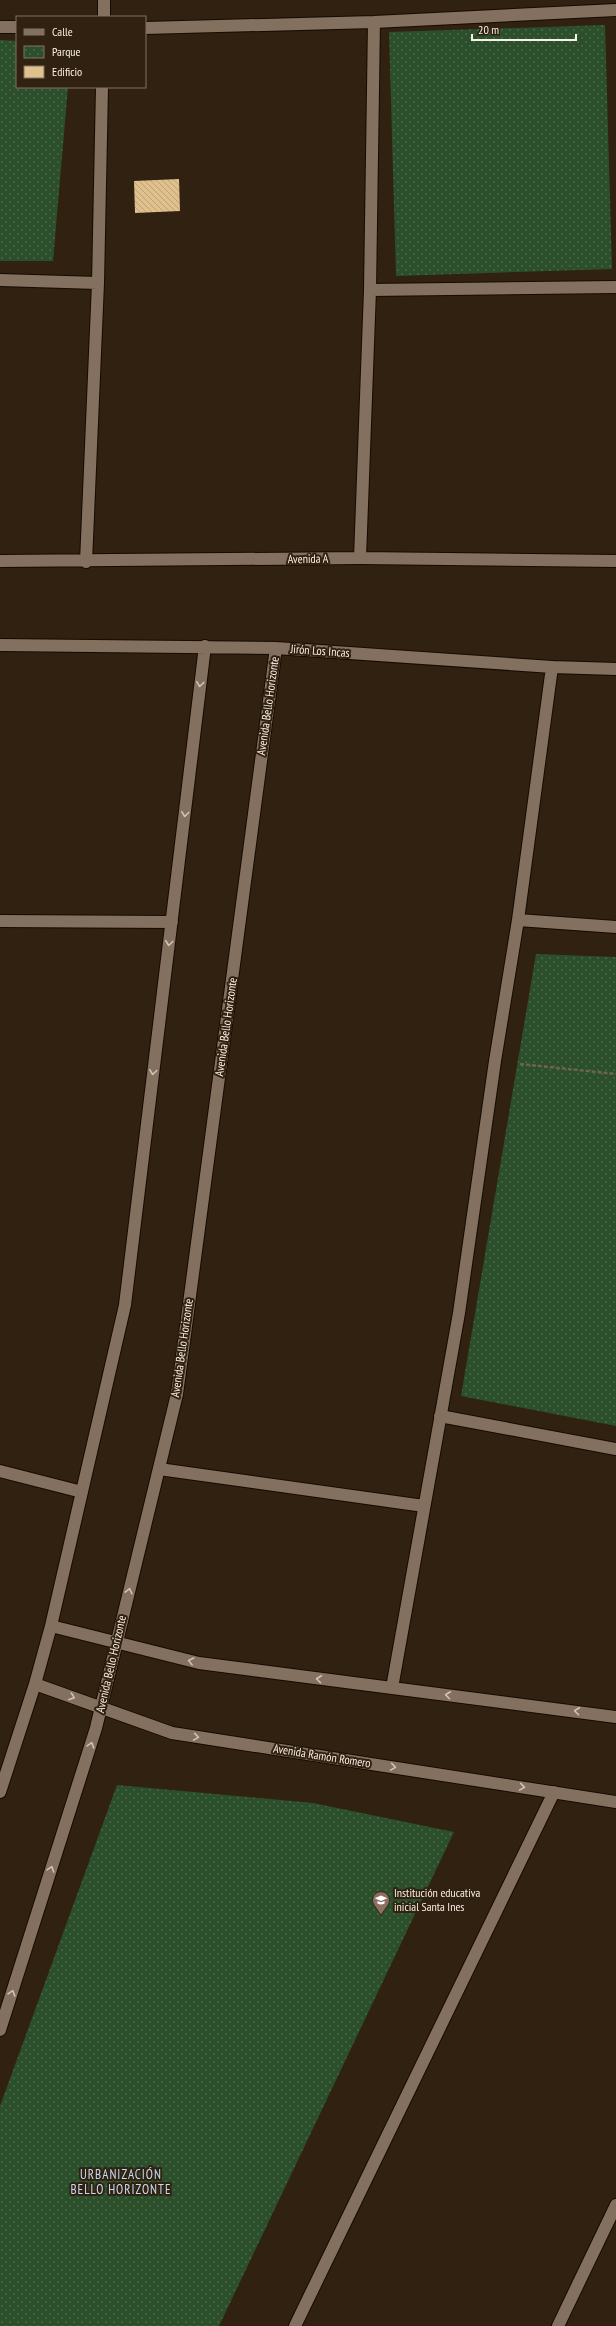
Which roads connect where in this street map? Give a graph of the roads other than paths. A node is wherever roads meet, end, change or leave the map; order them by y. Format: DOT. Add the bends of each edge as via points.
graph roads {
  1 [pos="104,0"];
  2 [pos="616,10"];
  3 [pos="104,16"];
  4 [pos="374,22"];
  5 [pos="0,27"];
  6 [pos="16,27"];
  7 [pos="146,28"];
  8 [pos="102,88"];
  9 [pos="0,280"];
  10 [pos="98,284"];
  11 [pos="616,287"];
  12 [pos="370,290"];
  13 [pos="360,558"];
  14 [pos="0,561"];
  15 [pos="616,561"];
  16 [pos="86,562"];
  17 [pos="0,645"];
  18 [pos="205,646"];
  19 [pos="276,648"];
  20 [pos="552,668"];
  21 [pos="616,669"];
  22 [pos="518,920"];
  23 [pos="0,921"];
  24 [pos="172,922"];
  25 [pos="616,927"];
  26 [pos="440,1416"];
  27 [pos="616,1449"];
  28 [pos="159,1469"];
  29 [pos="0,1471"];
  30 [pos="82,1492"];
  31 [pos="424,1506"];
  32 [pos="51,1626"];
  33 [pos="116,1643"];
  34 [pos="35,1684"];
  35 [pos="392,1688"];
  36 [pos="101,1708"];
  37 [pos="616,1717"];
  38 [pos="0,1792"];
  39 [pos="554,1792"];
  40 [pos="616,1802"];
  41 [pos="0,2030"];
  42 [pos="616,2205"];
  43 [pos="295,2326"];
  44 [pos="558,2326"];
  1 -- 3 [label="street"];
  2 -- 4 [label="street"];
  4 -- 7 [label="street"];
  4 -- 12 [label="street"];
  5 -- 6 [label="street"];
  8 -- 10 [label="street"];
  9 -- 10 [label="street"];
  10 -- 16 [label="street"];
  11 -- 12 [label="street"];
  12 -- 13 [label="street"];
  13 -- 15 [label="street, Avenida A"];
  13 -- 16 [label="street, Avenida A"];
  14 -- 16 [label="street, Avenida A"];
  17 -- 18 [label="street, Jirón Los Incas"];
  18 -- 19 [label="street, Jirón Los Incas"];
  18 -- 24 [label="street, one-way"];
  19 -- 20 [label="street, Jirón Los Incas"];
  19 -- 28 [label="street, Avenida Bello Horizonte" via="177,1394"];
  20 -- 21 [label="street, Jirón Los Incas"];
  20 -- 22 [label="street"];
  22 -- 25 [label="street"];
  22 -- 26 [label="street" via="459,1313"];
  23 -- 24 [label="street"];
  24 -- 30 [label="street, one-way" via="125,1305"];
  26 -- 27 [label="street"];
  26 -- 31 [label="street"];
  28 -- 31 [label="street"];
  33 -- 28 [label="street, Avenida Bello Horizonte, one-way"];
  29 -- 30 [label="street"];
  30 -- 32 [label="street"];
  31 -- 35 [label="street"];
  32 -- 33 [label="street"];
  32 -- 34 [label="street"];
  35 -- 33 [label="street, one-way" via="199,1663"];
  33 -- 36 [label="street, Avenida Bello Horizonte"];
  34 -- 36 [label="street, Avenida Ramón Romero, one-way"];
  34 -- 38 [label="street"];
  37 -- 35 [label="street, one-way"];
  36 -- 39 [label="street, Avenida Ramón Romero, one-way" via="172,1733"];
  41 -- 36 [label="street, Avenida Bello Horizonte, one-way"];
  39 -- 40 [label="street, Avenida Ramón Romero"];
  39 -- 43 [label="street"];
  42 -- 44 [label="street"];
}
